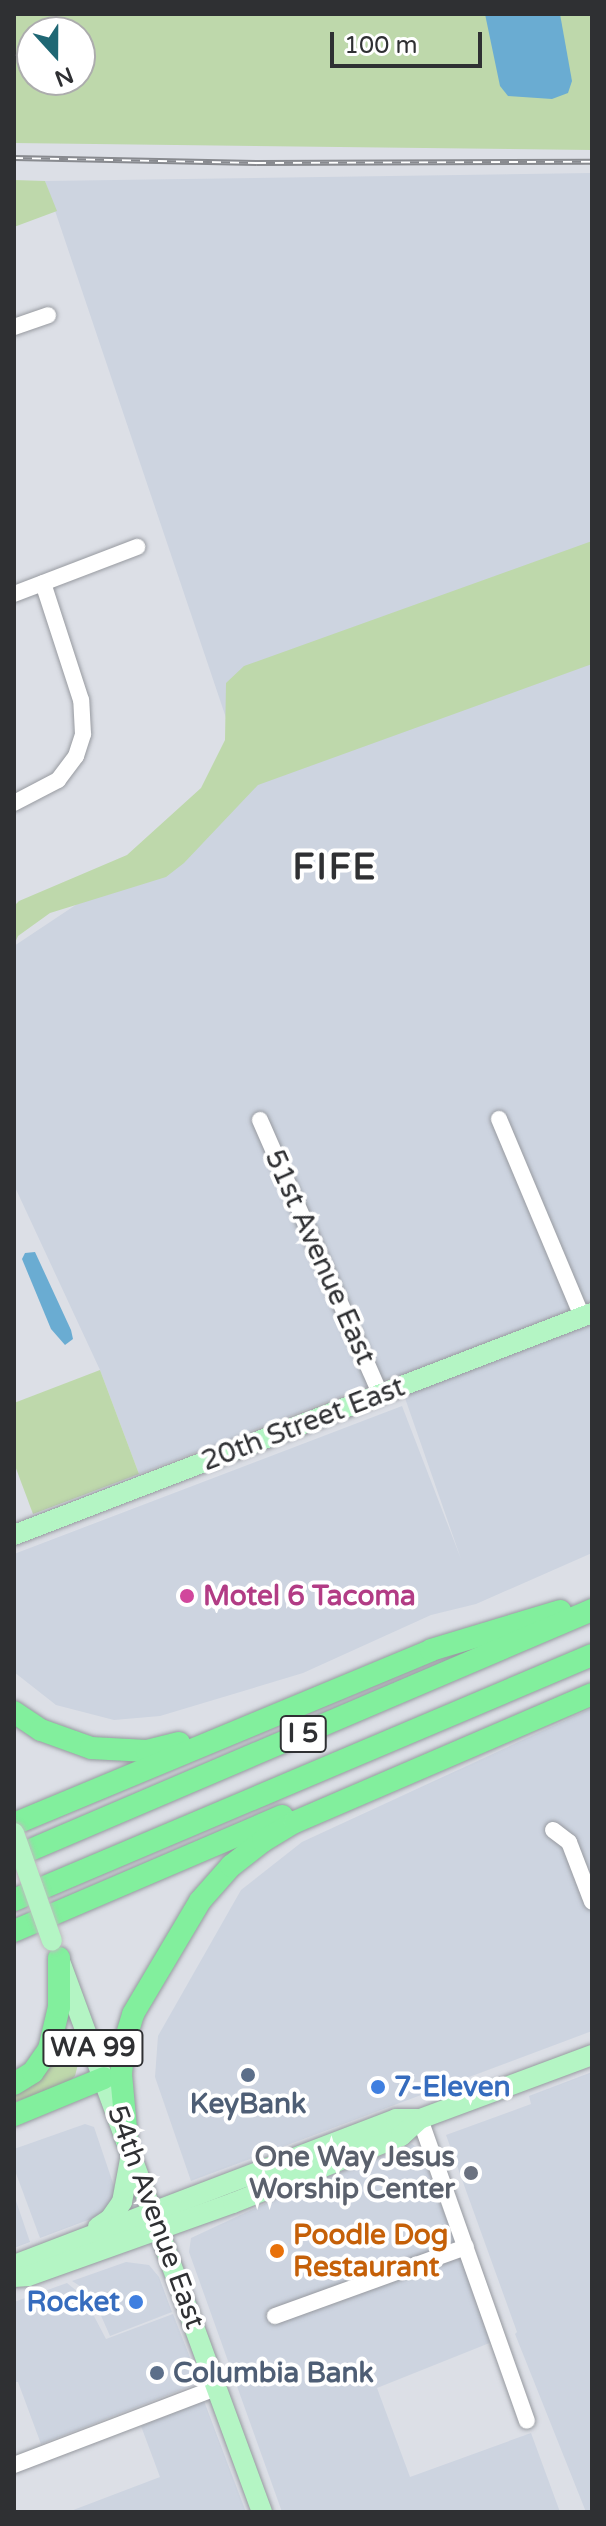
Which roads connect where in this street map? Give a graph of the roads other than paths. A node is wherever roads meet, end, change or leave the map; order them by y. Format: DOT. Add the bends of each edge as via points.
graph roads {
  1 [pos="48,315"];
  2 [pos="14,327"];
  3 [pos="137,547"];
  4 [pos="43,583"];
  5 [pos="14,594"];
  6 [pos="14,803"];
  7 [pos="499,1119"];
  8 [pos="260,1120"];
  9 [pos="587,1315"];
  10 [pos="380,1394"];
  11 [pos="14,1535"];
  12 [pos="592,1601"];
  13 [pos="592,1610"];
  14 [pos="592,1655"];
  15 [pos="592,1682"];
  16 [pos="592,1694"];
  17 [pos="14,1712"];
  18 [pos="262,1721"];
  19 [pos="14,1824"];
  20 [pos="553,1830"];
  21 [pos="14,1833"];
  22 [pos="14,1857"];
  23 [pos="14,1900"];
  24 [pos="592,1902"];
  25 [pos="14,1931"];
  26 [pos="55,1950"];
  27 [pos="592,2055"];
  28 [pos="104,2078"];
  29 [pos="14,2084"];
  30 [pos="14,2115"];
  31 [pos="420,2119"];
  32 [pos="129,2145"];
  33 [pos="157,2221"];
  34 [pos="72,2243"];
  35 [pos="466,2247"];
  36 [pos="14,2265"];
  37 [pos="14,2277"];
  38 [pos="275,2316"];
  39 [pos="218,2387"];
  40 [pos="527,2421"];
  41 [pos="14,2465"];
  42 [pos="262,2512"];
  1 -- 2 [label="street"];
  3 -- 4 [label="street"];
  4 -- 5 [label="street"];
  4 -- 6 [label="street" via="81,700 83,734 58,780"];
  7 -- 9 [label="street"];
  8 -- 10 [label="street, 51st Avenue East"];
  9 -- 10 [label="main road, 20th Street East"];
  10 -- 11 [label="main road, 20th Street East"];
  12 -- 18 [label="highway" via="431,1650"];
  13 -- 22 [label="highway, I 5"];
  14 -- 23 [label="highway, I 5"];
  15 -- 25 [label="highway"];
  16 -- 32 [label="highway" via="295,1822 231,1866 200,1901 133,2014 121,2074"];
  17 -- 18 [label="highway" via="63,1740 119,1752 158,1749"];
  18 -- 19 [label="highway"];
  20 -- 24 [label="street" via="569,1842"];
  21 -- 26 [label="main road, 54th Avenue East / WA 99, bridge"];
  26 -- 28 [label="main road, 54th Avenue East / WA 99"];
  26 -- 29 [label="highway" via="61,1994 54,2036 42,2061"];
  27 -- 31 [label="main road"];
  28 -- 30 [label="highway"];
  28 -- 32 [label="main road, 54th Avenue East / WA 99"];
  31 -- 33 [label="main road" via="396,2119"];
  31 -- 35 [label="street"];
  32 -- 33 [label="main road, 54th Avenue East / WA 99"];
  32 -- 34 [label="main road" via="125,2194 117,2210"];
  33 -- 34 [label="main road"];
  33 -- 37 [label="main road" via="28,2276"];
  33 -- 39 [label="main road, 54th Avenue East"];
  34 -- 36 [label="main road"];
  35 -- 38 [label="street"];
  35 -- 40 [label="street"];
  39 -- 41 [label="street"];
  39 -- 42 [label="main road, 54th Avenue East"];
}
